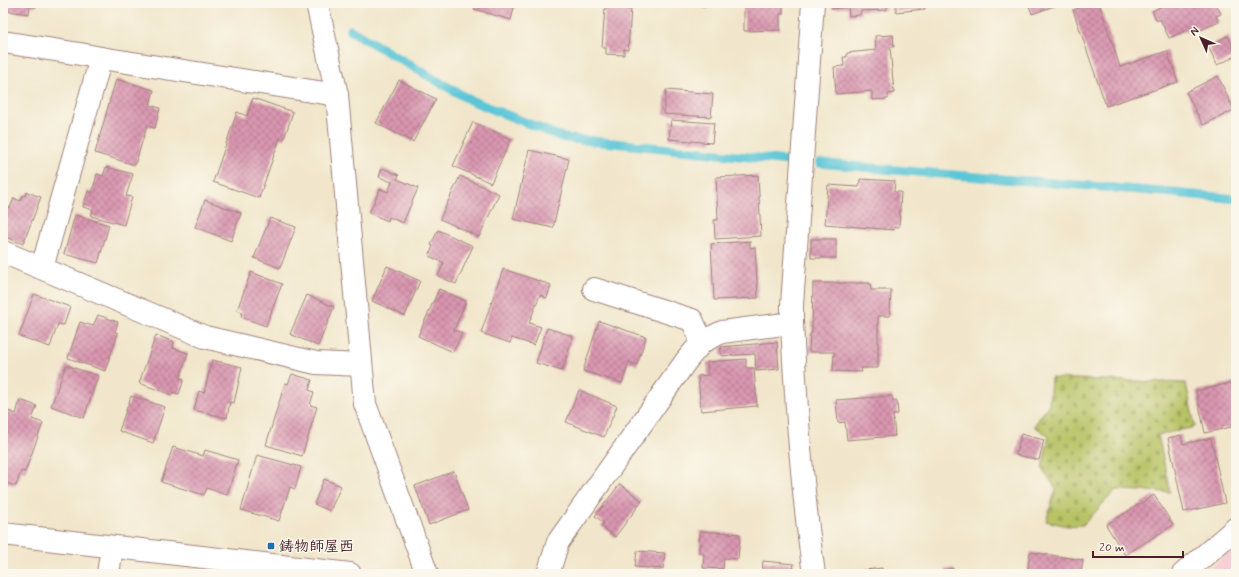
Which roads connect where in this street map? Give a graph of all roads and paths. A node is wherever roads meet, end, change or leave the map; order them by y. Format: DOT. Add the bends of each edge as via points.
graph roads {
  1 [pos="317,3"];
  2 [pos="813,3"];
  3 [pos="3,42"];
  4 [pos="101,58"];
  5 [pos="337,95"];
  6 [pos="3,252"];
  7 [pos="42,268"];
  8 [pos="594,289"];
  9 [pos="792,322"];
  10 [pos="702,342"];
  11 [pos="361,364"];
  12 [pos="1236,528"];
  13 [pos="3,534"];
  14 [pos="112,547"];
  15 [pos="261,569"];
  16 [pos="108,574"];
  17 [pos="350,574"];
  18 [pos="427,574"];
  19 [pos="548,574"];
  20 [pos="814,574"];
  21 [pos="1183,574"];
  1 -- 5 [label="street"];
  2 -- 9 [label="street"];
  3 -- 4 [label="street"];
  4 -- 5 [label="street"];
  4 -- 7 [label="street"];
  5 -- 11 [label="street"];
  6 -- 7 [label="street"];
  7 -- 11 [label="street" via="206,337 316,363"];
  8 -- 10 [label="street" via="692,320"];
  9 -- 10 [label="street" via="722,332"];
  9 -- 20 [label="street" via="806,522"];
  10 -- 19 [label="street" via="558,542"];
  11 -- 18 [label="street" via="365,404"];
  12 -- 21 [label="street"];
  13 -- 14 [label="street"];
  14 -- 15 [label="street"];
  14 -- 16 [label="street"];
  15 -- 17 [label="street"];
}
